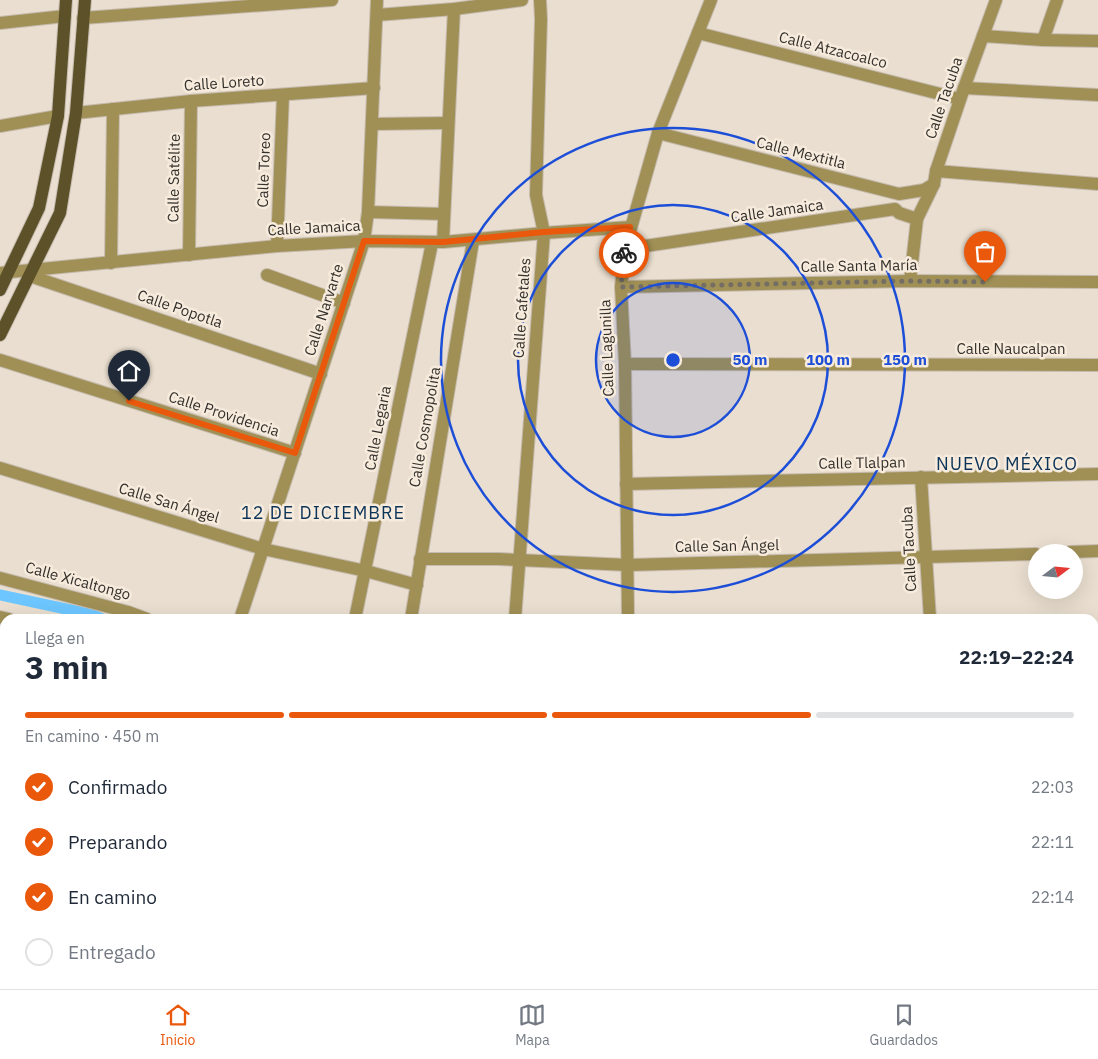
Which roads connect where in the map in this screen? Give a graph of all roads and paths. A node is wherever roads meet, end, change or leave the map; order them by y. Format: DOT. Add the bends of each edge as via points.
graph roads {
  1 [pos="66,0"];
  2 [pos="85,0"];
  3 [pos="332,0"];
  4 [pos="378,0"];
  5 [pos="522,0"];
  6 [pos="540,0"];
  7 [pos="711,0"];
  8 [pos="996,0"];
  9 [pos="1056,0"];
  10 [pos="454,9"];
  11 [pos="377,15"];
  12 [pos="65,16"];
  13 [pos="83,18"];
  14 [pos="0,23"];
  15 [pos="698,33"];
  16 [pos="984,36"];
  17 [pos="1043,40"];
  18 [pos="1098,41"];
  19 [pos="374,88"];
  20 [pos="962,93"];
  21 [pos="1098,94"];
  22 [pos="283,95"];
  23 [pos="191,102"];
  24 [pos="113,109"];
  25 [pos="76,113"];
  26 [pos="58,116"];
  27 [pos="447,123"];
  28 [pos="372,124"];
  29 [pos="0,126"];
  30 [pos="658,133"];
  31 [pos="935,178"];
  32 [pos="1098,184"];
  33 [pos="899,194"];
  34 [pos="895,209"];
  35 [pos="368,212"];
  36 [pos="444,214"];
  37 [pos="917,219"];
  38 [pos="630,227"];
  39 [pos="544,232"];
  40 [pos="364,241"];
  41 [pos="473,241"];
  42 [pos="438,243"];
  43 [pos="277,246"];
  44 [pos="624,250"];
  45 [pos="189,255"];
  46 [pos="111,263"];
  47 [pos="5,272"];
  48 [pos="31,273"];
  49 [pos="267,275"];
  50 [pos="910,281"];
  51 [pos="1098,282"];
  52 [pos="621,287"];
  53 [pos="0,290"];
  54 [pos="344,303"];
  55 [pos="0,335"];
  56 [pos="0,360"];
  57 [pos="625,364"];
  58 [pos="1098,365"];
  59 [pos="321,374"];
  60 [pos="295,453"];
  61 [pos="0,468"];
  62 [pos="1098,474"];
  63 [pos="922,478"];
  64 [pos="626,484"];
  65 [pos="263,549"];
  66 [pos="1083,552"];
  67 [pos="1098,552"];
  68 [pos="1028,554"];
  69 [pos="925,558"];
  70 [pos="420,559"];
  71 [pos="520,560"];
  72 [pos="628,565"];
  73 [pos="366,571"];
  74 [pos="0,578"];
  75 [pos="417,585"];
  76 [pos="133,614"];
  77 [pos="242,614"];
  78 [pos="357,614"];
  79 [pos="411,614"];
  80 [pos="515,614"];
  81 [pos="628,614"];
  82 [pos="930,614"];
  1 -- 12 [label="main road"];
  2 -- 13 [label="main road"];
  3 -- 13 [label="street"];
  4 -- 11 [label="street, Calle Narvarte"];
  5 -- 10 [label="street"];
  6 -- 39 [label="street, Calle Cafetales" via="536,195"];
  7 -- 15 [label="street, Calle Lagunilla"];
  8 -- 16 [label="street, Calle Tacuba"];
  9 -- 17 [label="street"];
  10 -- 11 [label="street"];
  10 -- 27 [label="street, Calle Legaria"];
  11 -- 19 [label="street, Calle Narvarte"];
  12 -- 14 [label="street"];
  12 -- 26 [label="main road"];
  13 -- 25 [label="main road"];
  15 -- 20 [label="street, Calle Atzacoalco"];
  15 -- 30 [label="street, Calle Lagunilla"];
  16 -- 17 [label="street"];
  16 -- 20 [label="street, Calle Tacuba"];
  17 -- 18 [label="street"];
  19 -- 22 [label="street, Calle Loreto"];
  19 -- 28 [label="street, Calle Narvarte"];
  20 -- 21 [label="street, Calle Atzacoalco"];
  20 -- 31 [label="street, Calle Tacuba"];
  22 -- 23 [label="street, Calle Loreto"];
  22 -- 43 [label="street, Calle Toreo"];
  23 -- 24 [label="street, Calle Loreto"];
  23 -- 45 [label="street, Calle Satélite"];
  24 -- 25 [label="street, Calle Loreto"];
  24 -- 46 [label="street"];
  25 -- 48 [label="main road" via="60,214"];
  26 -- 29 [label="street"];
  26 -- 47 [label="main road" via="39,208"];
  27 -- 28 [label="street"];
  27 -- 36 [label="street, Calle Legaria"];
  28 -- 35 [label="street, Calle Narvarte"];
  30 -- 33 [label="street, Calle Mextitla"];
  30 -- 38 [label="street, Calle Lagunilla"];
  31 -- 32 [label="street"];
  31 -- 33 [label="street, Calle Mextitla" via="924,190"];
  31 -- 37 [label="street, Calle Tacuba" via="925,207"];
  33 -- 34 [label="street" via="894,199"];
  34 -- 37 [label="street"];
  34 -- 44 [label="street, Calle Jamaica"];
  35 -- 36 [label="street"];
  35 -- 40 [label="street, Calle Narvarte"];
  36 -- 42 [label="street, Calle Legaria"];
  37 -- 50 [label="street"];
  38 -- 39 [label="street, Calle Jamaica"];
  38 -- 44 [label="street, Calle Lagunilla"];
  39 -- 41 [label="street, Calle Jamaica"];
  39 -- 71 [label="street, Calle Cafetales"];
  40 -- 42 [label="street, Calle Jamaica"];
  40 -- 43 [label="street, Calle Jamaica"];
  40 -- 54 [label="street, Calle Narvarte"];
  41 -- 42 [label="street, Calle Jamaica"];
  41 -- 70 [label="street, Calle Cosmopolita"];
  42 -- 73 [label="street, Calle Legaria"];
  43 -- 45 [label="street, Calle Jamaica"];
  44 -- 52 [label="street, Calle Lagunilla"];
  45 -- 46 [label="street, Calle Jamaica"];
  46 -- 48 [label="street, Calle Jamaica"];
  47 -- 48 [label="street, Calle Jamaica"];
  47 -- 53 [label="main road"];
  48 -- 55 [label="main road"];
  48 -- 59 [label="street, Calle Popotla"];
  49 -- 54 [label="street"];
  50 -- 51 [label="street, Calle Santa María"];
  50 -- 52 [label="street, Calle Santa María"];
  52 -- 57 [label="street, Calle Lagunilla"];
  54 -- 59 [label="street, Calle Narvarte"];
  56 -- 60 [label="street, Calle Providencia"];
  57 -- 58 [label="street, Calle Naucalpan"];
  57 -- 64 [label="street, Calle Lagunilla"];
  59 -- 60 [label="street, Calle Narvarte"];
  60 -- 65 [label="street, Calle Narvarte"];
  61 -- 65 [label="street, Calle San Ángel"];
  62 -- 63 [label="street, Calle Tlalpan"];
  63 -- 64 [label="street, Calle Tlalpan"];
  63 -- 69 [label="street, Calle Tacuba"];
  64 -- 72 [label="street, Calle Lagunilla"];
  65 -- 73 [label="street, Calle San Ángel"];
  65 -- 77 [label="street, Calle Narvarte"];
  66 -- 67 [label="street"];
  68 -- 69 [label="street, Calle San Ángel"];
  69 -- 72 [label="street, Calle San Ángel"];
  69 -- 82 [label="street, Calle Tacuba"];
  70 -- 71 [label="street, Calle San Ángel"];
  70 -- 75 [label="street, Calle Cosmopolita"];
  71 -- 72 [label="street, Calle San Ángel"];
  71 -- 80 [label="street, Calle Cafetales"];
  72 -- 81 [label="street, Calle Lagunilla"];
  73 -- 75 [label="street, Calle San Ángel"];
  73 -- 78 [label="street, Calle Legaria"];
  74 -- 76 [label="street, Calle Xicaltongo"];
  75 -- 79 [label="street, Calle Cosmopolita"];
}
